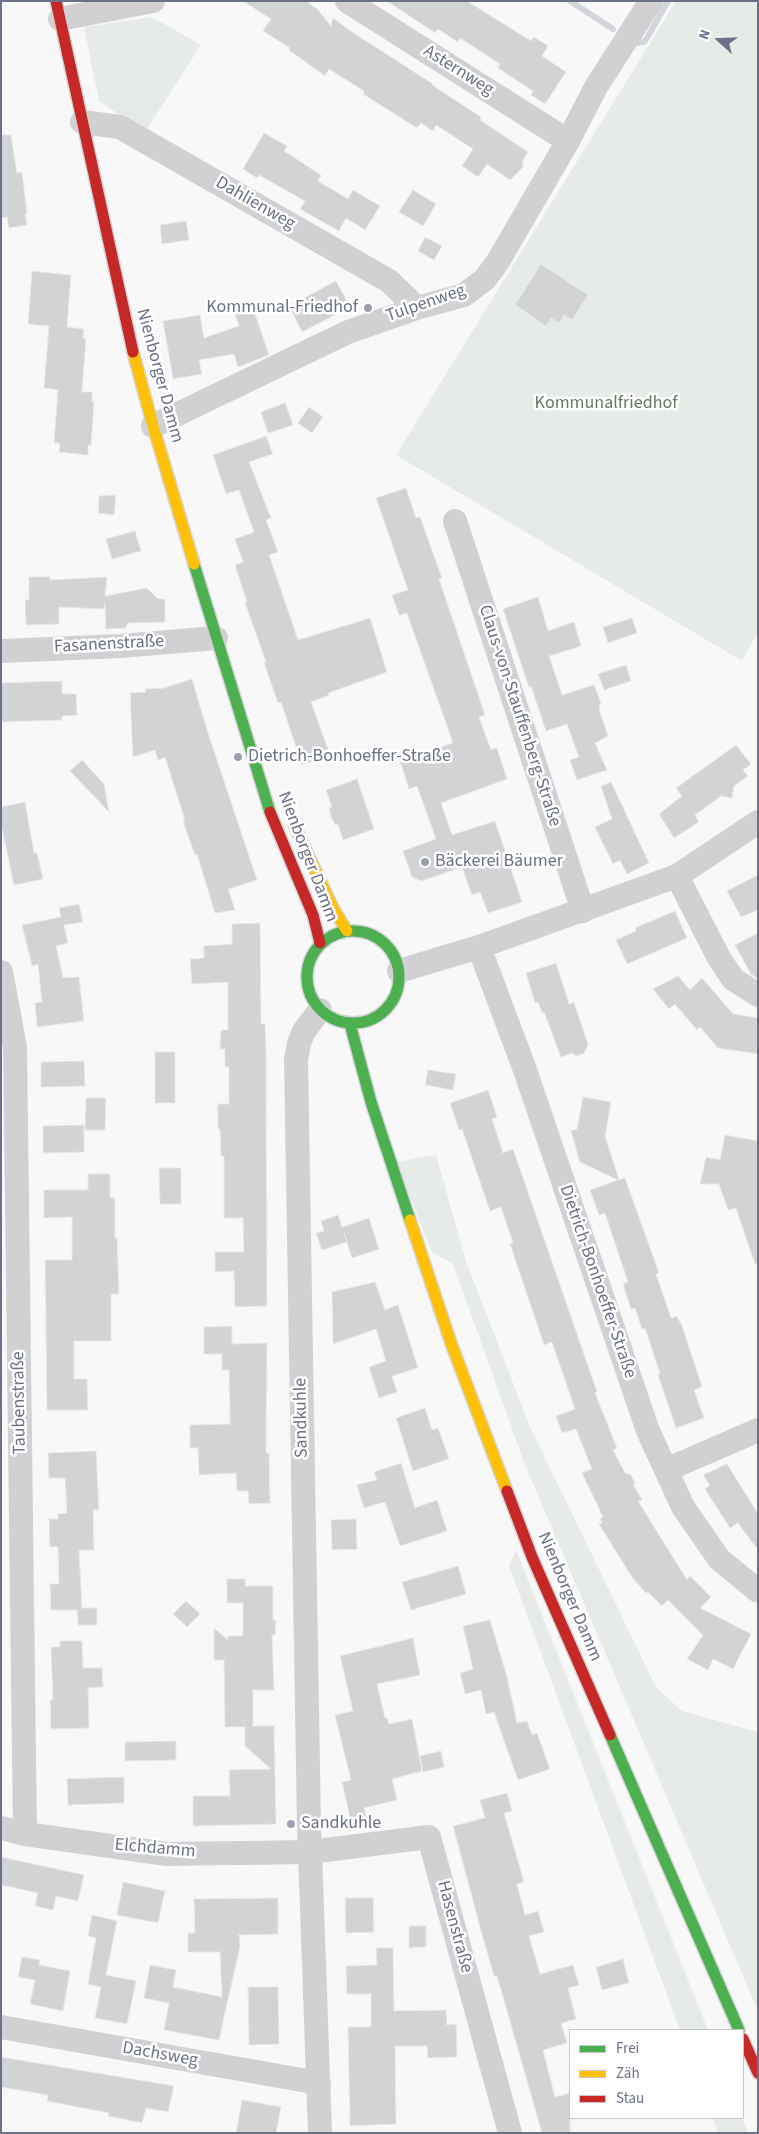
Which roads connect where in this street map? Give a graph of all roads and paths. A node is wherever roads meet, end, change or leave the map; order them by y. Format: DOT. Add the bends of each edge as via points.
graph roads {
  1 [pos="153,1"];
  2 [pos="348,1"];
  3 [pos="651,1"];
  4 [pos="58,10"];
  5 [pos="82,122"];
  6 [pos="568,141"];
  7 [pos="418,308"];
  8 [pos="153,426"];
  9 [pos="455,521"];
  10 [pos="216,638"];
  11 [pos="1,651"];
  12 [pos="253,754"];
  13 [pos="275,786"];
  14 [pos="290,816"];
  15 [pos="758,822"];
  16 [pos="677,876"];
  17 [pos="583,911"];
  18 [pos="348,931"];
  19 [pos="320,943"];
  20 [pos="479,948"];
  21 [pos="399,971"];
  22 [pos="1,972"];
  23 [pos="758,996"];
  24 [pos="320,1010"];
  25 [pos="376,1017"];
  26 [pos="350,1024"];
  27 [pos="375,1029"];
  28 [pos="385,1108"];
  29 [pos="391,1167"];
  30 [pos="758,1430"];
  31 [pos="666,1470"];
  32 [pos="758,1591"];
  33 [pos="1,1828"];
  34 [pos="25,1834"];
  35 [pos="310,1852"];
  36 [pos="1,2026"];
  37 [pos="739,2029"];
  38 [pos="744,2041"];
  39 [pos="758,2073"];
  40 [pos="319,2083"];
  41 [pos="320,2133"];
  42 [pos="510,2133"];
  1 -- 4 [label="street"];
  2 -- 6 [label="street, Asternweg"];
  3 -- 6 [label="street, Tulpenweg" via="596,87"];
  4 -- 5 [label="street, Nienborger Damm"];
  5 -- 7 [label="street, Dahlienweg" via="120,126 389,281"];
  5 -- 8 [label="street, Nienborger Damm" via="126,324"];
  6 -- 7 [label="street, Tulpenweg" via="485,280 464,295"];
  7 -- 8 [label="street, Tulpenweg" via="348,332"];
  8 -- 10 [label="street, Nienborger Damm"];
  9 -- 17 [label="street, Claus-von-Stauffenberg-Straße"];
  10 -- 11 [label="street, Fasanenstraße"];
  10 -- 12 [label="street, Nienborger Damm"];
  12 -- 13 [label="street, Nienborger Damm" via="265,767"];
  12 -- 19 [label="street, Nienborger Damm" via="265,799 313,915"];
  14 -- 18 [label="street, Nienborger Damm" via="333,908"];
  15 -- 16 [label="street"];
  16 -- 17 [label="street"];
  16 -- 23 [label="street" via="733,979"];
  17 -- 20 [label="street"];
  18 -- 19 [label="street"];
  18 -- 21 [label="street" via="379,938 395,957"];
  19 -- 24 [label="street" via="311,955 306,977 311,998"];
  20 -- 21 [label="street"];
  20 -- 31 [label="street, Dietrich-Bonhoeffer-Straße" via="526,1070 648,1432"];
  21 -- 25 [label="street" via="394,997"];
  22 -- 34 [label="street, Taubenstraße" via="15,1047"];
  24 -- 26 [label="street" via="329,1017"];
  24 -- 35 [label="street, Sandkuhle" via="304,1031 296,1060"];
  25 -- 26 [label="street" via="365,1023"];
  25 -- 27 [label="street"];
  26 -- 29 [label="street, Nienborger Damm"];
  28 -- 29 [label="street, Nienborger Damm"];
  29 -- 37 [label="street, Nienborger Damm" via="451,1343 532,1557"];
  30 -- 31 [label="street"];
  31 -- 32 [label="street, Dietrich-Bonhoeffer-Straße" via="683,1507 719,1559"];
  33 -- 34 [label="street, Elchdamm"];
  34 -- 35 [label="street, Elchdamm" via="167,1854"];
  35 -- 40 [label="street, Sandkuhle"];
  35 -- 42 [label="street, Hasenstraße" via="429,1836"];
  36 -- 40 [label="street, Dachsweg"];
  38 -- 39 [label="street"];
  40 -- 41 [label="street, Sandkuhle"];
}
